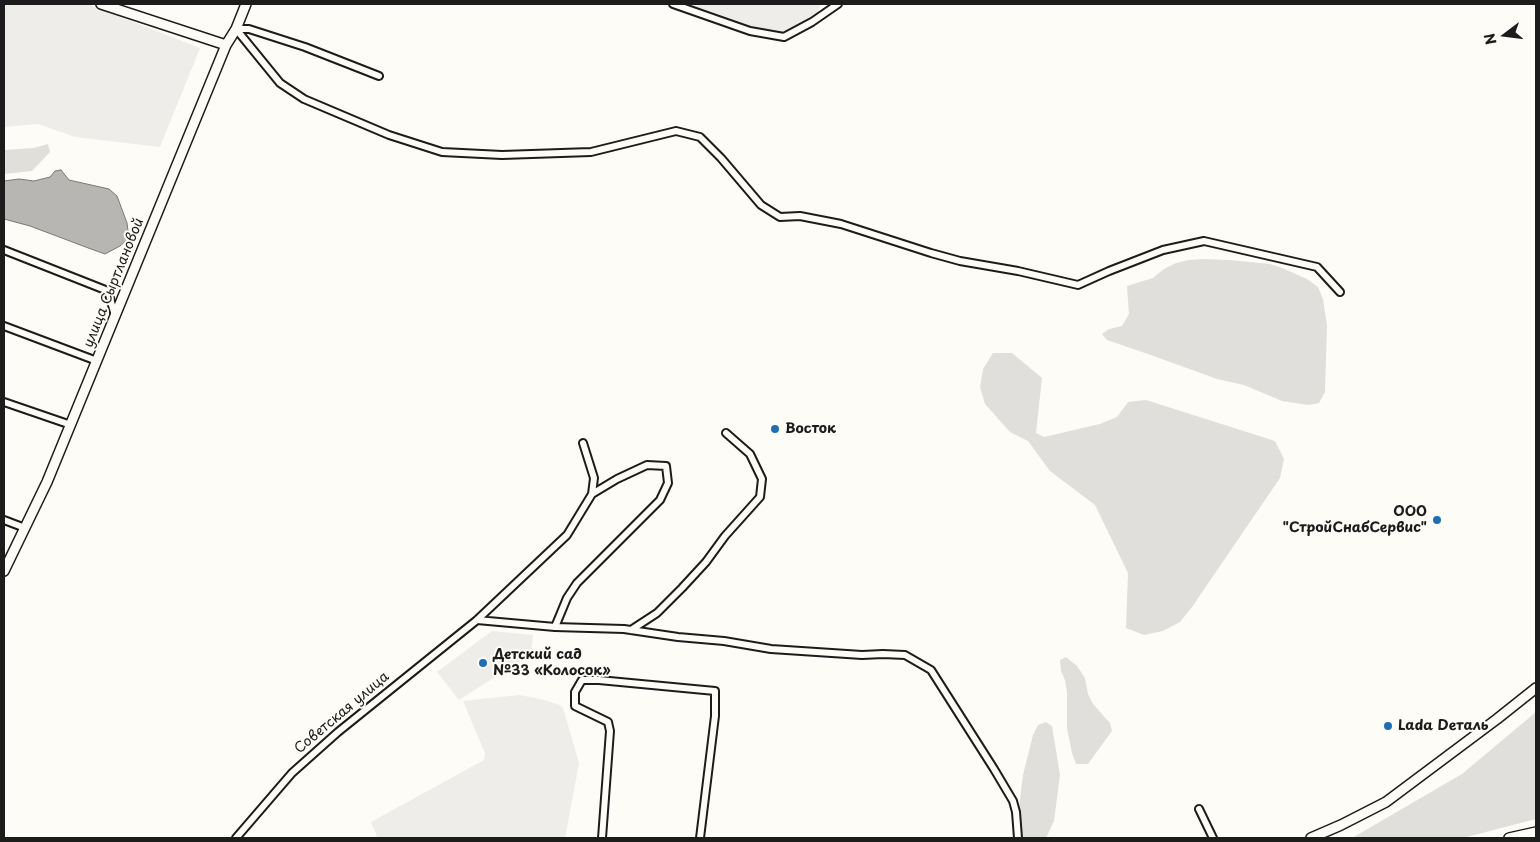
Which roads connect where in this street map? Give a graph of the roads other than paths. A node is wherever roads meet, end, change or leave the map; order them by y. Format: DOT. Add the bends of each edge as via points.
graph roads {
  1 [pos="101,4"];
  2 [pos="246,4"];
  3 [pos="673,4"];
  4 [pos="838,4"];
  5 [pos="236,29"];
  6 [pos="226,45"];
  7 [pos="379,76"];
  8 [pos="4,250"];
  9 [pos="1340,292"];
  10 [pos="115,316"];
  11 [pos="4,326"];
  12 [pos="97,361"];
  13 [pos="4,402"];
  14 [pos="71,425"];
  15 [pos="726,433"];
  16 [pos="583,442"];
  17 [pos="592,494"];
  18 [pos="4,520"];
  19 [pos="25,528"];
  20 [pos="4,571"];
  21 [pos="478,620"];
  22 [pos="555,627"];
  23 [pos="631,630"];
  24 [pos="1536,688"];
  25 [pos="1198,809"];
  26 [pos="1341,825"];
  27 [pos="1536,832"];
  28 [pos="236,838"];
  29 [pos="602,838"];
  30 [pos="700,838"];
  31 [pos="1018,838"];
  32 [pos="1213,838"];
  33 [pos="1311,838"];
  34 [pos="1321,838"];
  35 [pos="1509,838"];
  1 -- 6 [label="street"];
  2 -- 5 [label="street, улица Сыртлановой"];
  3 -- 4 [label="street" via="750,31 784,37"];
  5 -- 6 [label="street, улица Сыртлановой"];
  5 -- 7 [label="street" via="249,28"];
  5 -- 9 [label="street" via="280,83 304,99 389,135 442,152 502,155 591,152 676,131 700,137 761,205 780,216 800,216 842,224 960,261 1078,285 1163,250 1204,241 1317,267"];
  6 -- 10 [label="street, улица Сыртлановой"];
  8 -- 10 [label="street" via="108,291"];
  10 -- 12 [label="street, улица Сыртлановой"];
  11 -- 12 [label="street"];
  12 -- 14 [label="street, улица Сыртлановой"];
  13 -- 14 [label="street"];
  14 -- 19 [label="street, улица Сыртлановой"];
  15 -- 23 [label="street" via="750,454 762,479 760,498 682,588 657,613"];
  16 -- 17 [label="street" via="594,478"];
  17 -- 21 [label="street, Советская улица" via="567,535"];
  17 -- 22 [label="street" via="647,465 666,466 668,483 660,500 578,583 567,598"];
  18 -- 19 [label="street"];
  19 -- 20 [label="street, улица Сыртлановой"];
  21 -- 22 [label="street"];
  21 -- 28 [label="street, Советская улица" via="292,773"];
  22 -- 23 [label="street"];
  23 -- 31 [label="street" via="771,649 905,655 931,670 963,718 1013,801"];
  24 -- 26 [label="street" via="1386,802"];
  25 -- 32 [label="street"];
  26 -- 33 [label="street"];
  26 -- 34 [label="street"];
  27 -- 35 [label="street"];
  29 -- 30 [label="street" via="610,731 608,722 576,706 575,692 582,680 715,691 715,716"];
}
